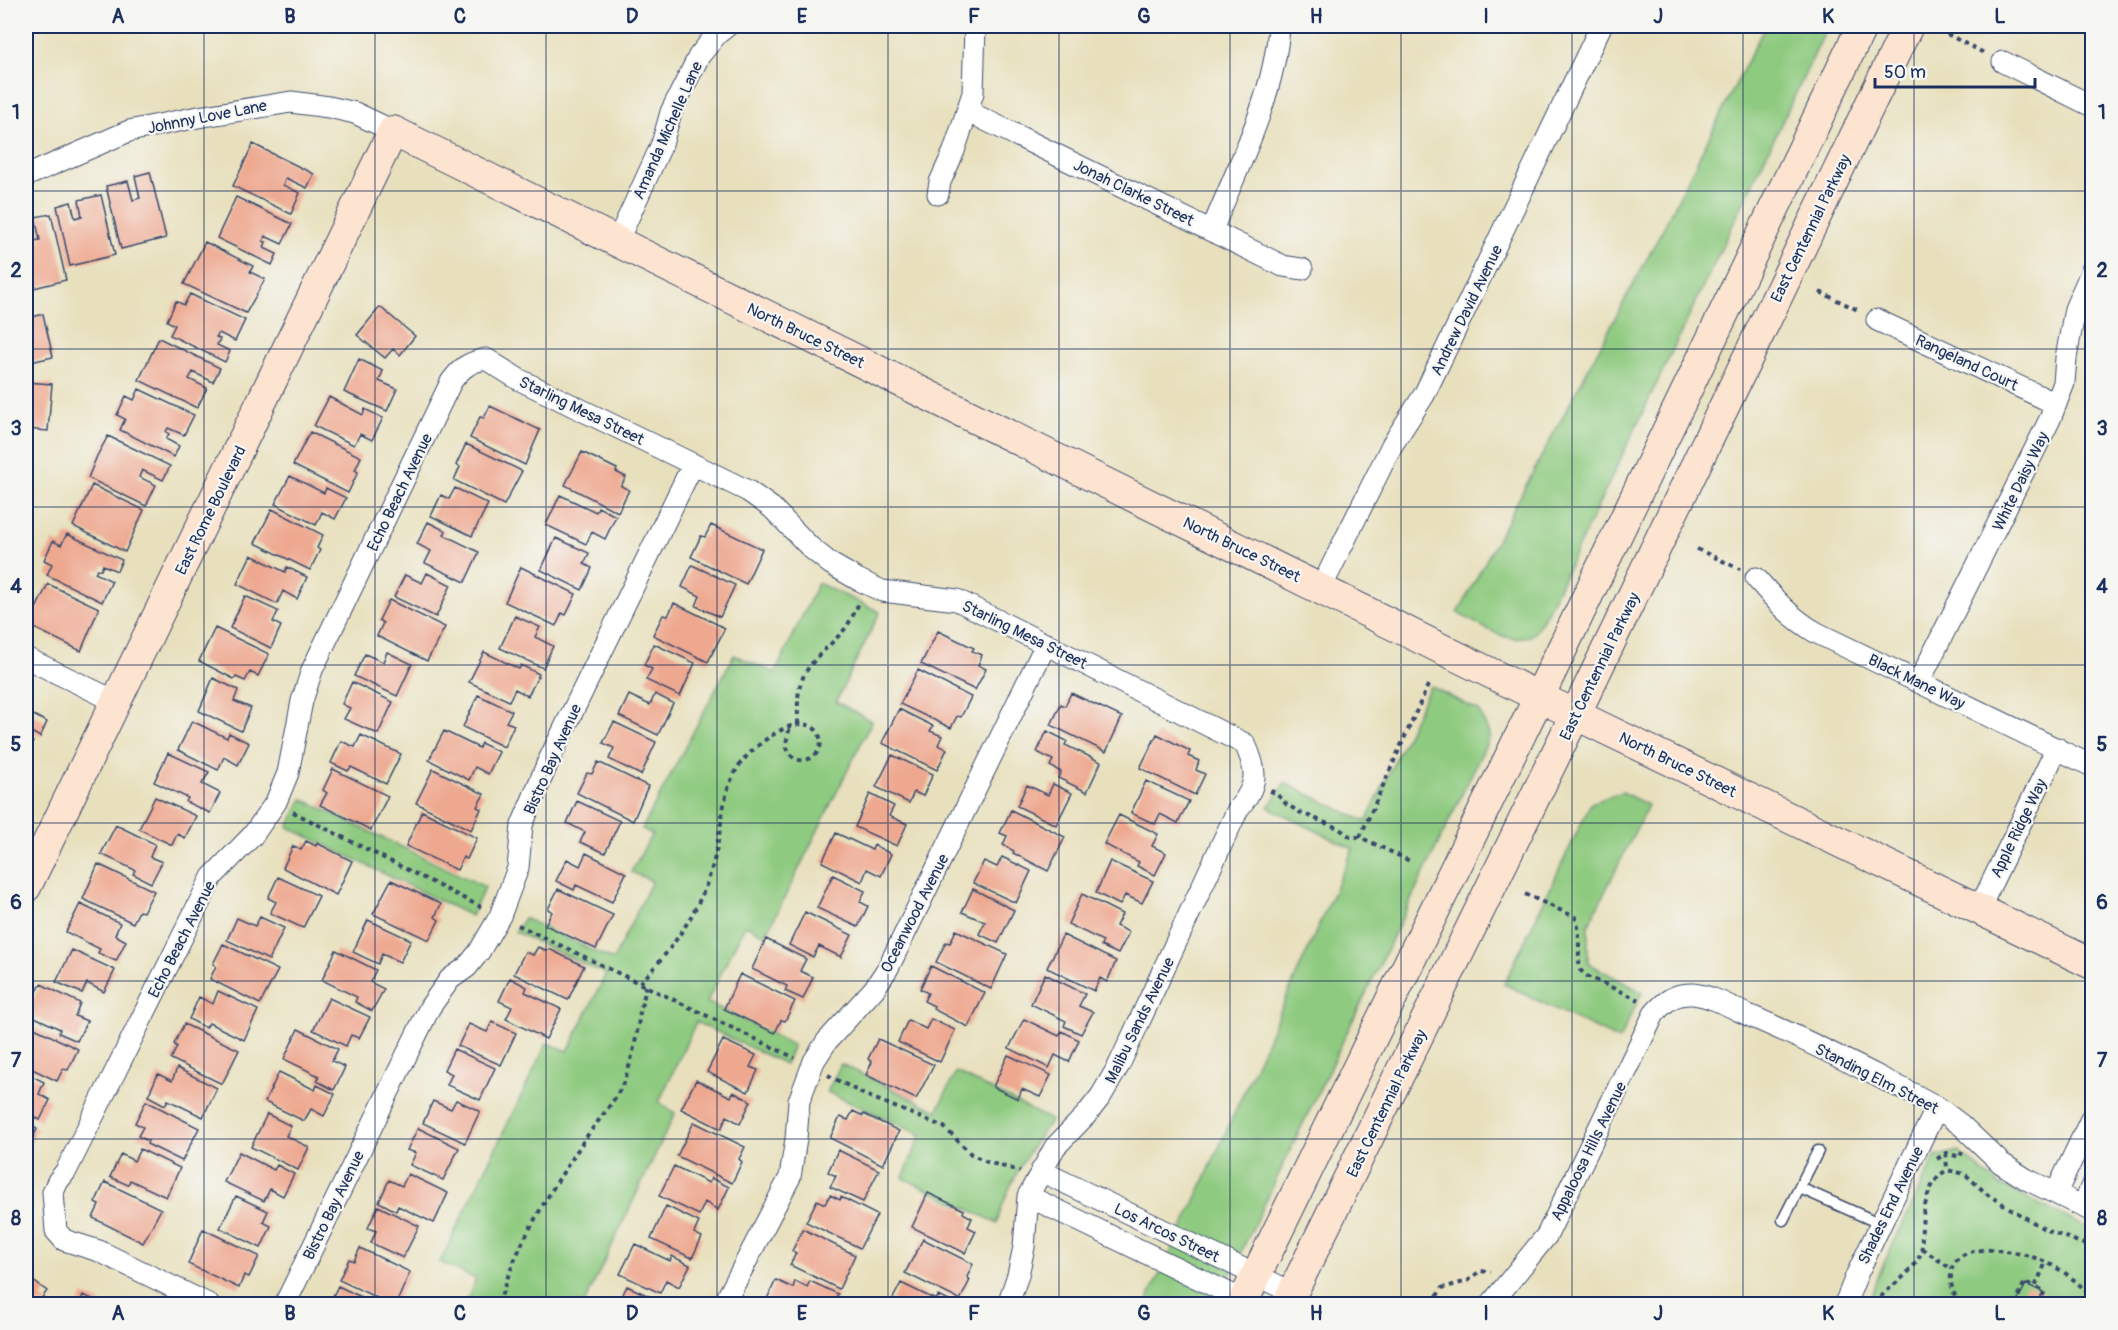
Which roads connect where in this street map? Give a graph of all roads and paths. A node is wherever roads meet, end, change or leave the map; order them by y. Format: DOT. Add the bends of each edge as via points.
graph roads {
  1 [pos="727,26"];
  2 [pos="975,26"];
  3 [pos="1280,26"];
  4 [pos="1601,26"];
  5 [pos="1862,26"];
  6 [pos="1908,26"];
  7 [pos="1947,34"];
  8 [pos="2003,63"];
  9 [pos="2092,105"];
  10 [pos="967,111"];
  11 [pos="393,131"];
  12 [pos="26,176"];
  13 [pos="938,194"];
  14 [pos="1212,230"];
  15 [pos="617,242"];
  16 [pos="1302,269"];
  17 [pos="2092,270"];
  18 [pos="1820,292"];
  19 [pos="1877,320"];
  20 [pos="474,361"];
  21 [pos="2056,404"];
  22 [pos="693,465"];
  23 [pos="1697,549"];
  24 [pos="1756,578"];
  25 [pos="868,584"];
  26 [pos="1321,588"];
  27 [pos="1046,644"];
  28 [pos="26,658"];
  29 [pos="1919,682"];
  30 [pos="1429,683"];
  31 [pos="1539,697"];
  32 [pos="117,702"];
  33 [pos="1575,715"];
  34 [pos="798,724"];
  35 [pos="790,726"];
  36 [pos="2057,748"];
  37 [pos="1253,762"];
  38 [pos="2092,766"];
  39 [pos="1252,784"];
  40 [pos="276,802"];
  41 [pos="1360,837"];
  42 [pos="1412,862"];
  43 [pos="26,887"];
  44 [pos="1525,894"];
  45 [pos="1979,909"];
  46 [pos="500,916"];
  47 [pos="2092,964"];
  48 [pos="640,983"];
  49 [pos="645,986"];
  50 [pos="1677,995"];
  51 [pos="1659,1009"];
  52 [pos="812,1066"];
  53 [pos="1937,1107"];
  54 [pos="2092,1117"];
  55 [pos="1971,1135"];
  56 [pos="1818,1150"];
  57 [pos="1916,1152"];
  58 [pos="1946,1153"];
  59 [pos="1947,1170"];
  60 [pos="1035,1182"];
  61 [pos="2092,1185"];
  62 [pos="1800,1188"];
  63 [pos="2056,1193"];
  64 [pos="2088,1209"];
  65 [pos="1783,1220"];
  66 [pos="1881,1224"];
  67 [pos="2092,1246"];
  68 [pos="1922,1249"];
  69 [pos="2046,1262"];
  70 [pos="1952,1269"];
  71 [pos="1509,1281"];
  72 [pos="2035,1287"];
  73 [pos="1248,1296"];
  74 [pos="1290,1299"];
  75 [pos="2092,1299"];
  76 [pos="208,1305"];
  77 [pos="285,1305"];
  78 [pos="499,1305"];
  79 [pos="724,1305"];
  80 [pos="1008,1305"];
  81 [pos="1431,1305"];
  82 [pos="1491,1305"];
  83 [pos="1845,1305"];
  84 [pos="1875,1305"];
  85 [pos="1960,1305"];
  86 [pos="2014,1305"];
  87 [pos="2038,1305"];
  1 -- 15 [label="street, Amanda Michelle Lane" via="699,56 671,112 662,144"];
  2 -- 10 [label="street" via="973,93"];
  3 -- 14 [label="street" via="1264,101"];
  4 -- 26 [label="street, Andrew David Avenue" via="1429,385 1392,445"];
  5 -- 31 [label="main road"];
  6 -- 33 [label="main road, East Centennial Parkway"];
  7 -- 8 [label="path"];
  8 -- 9 [label="street"];
  10 -- 13 [label="street"];
  10 -- 14 [label="street, Jonah Clarke Street"];
  11 -- 12 [label="street, Johnny Love Lane" via="355,113 291,102 129,131"];
  11 -- 15 [label="main road, North Bruce Street"];
  11 -- 32 [label="main road, East Rome Boulevard"];
  14 -- 16 [label="street, Jonah Clarke Street" via="1282,266"];
  15 -- 26 [label="main road, North Bruce Street"];
  17 -- 21 [label="street, White Daisy Way" via="2075,309 2064,383"];
  18 -- 19 [label="path"];
  19 -- 21 [label="street, Rangeland Court"];
  20 -- 22 [label="street, Starling Mesa Street" via="486,359 518,379"];
  20 -- 40 [label="street, Echo Beach Avenue" via="461,368 451,382 312,670 288,773"];
  21 -- 29 [label="street, White Daisy Way"];
  22 -- 25 [label="street, Starling Mesa Street" via="748,491 772,508 831,564"];
  22 -- 46 [label="street, Bistro Bay Avenue" via="530,802 522,825 518,868"];
  23 -- 24 [label="path"];
  24 -- 29 [label="street, Black Mane Way" via="1800,623"];
  25 -- 27 [label="street, Starling Mesa Street" via="882,591 957,600"];
  25 -- 34 [label="path" via="851,620 804,674 798,698"];
  26 -- 31 [label="main road, North Bruce Street"];
  27 -- 37 [label="street, Starling Mesa Street" via="1233,737 1245,744"];
  27 -- 52 [label="street, Oceanwood Avenue" via="888,968 827,1041"];
  28 -- 32 [label="street"];
  29 -- 36 [label="street, Black Mane Way"];
  30 -- 41 [label="path"];
  31 -- 33 [label="main road, North Bruce Street"];
  31 -- 73 [label="main road"];
  32 -- 43 [label="main road, East Rome Boulevard"];
  33 -- 45 [label="main road, North Bruce Street"];
  33 -- 74 [label="main road, East Centennial Parkway"];
  34 -- 35 [label="path"];
  34 -- 35 [label="path" via="810,725 821,740 815,755 807,759 789,755 785,738"];
  35 -- 48 [label="path" via="741,763 724,798 715,858 706,887 687,923"];
  36 -- 38 [label="street, Black Mane Way"];
  36 -- 45 [label="street, Apple Ridge Way"];
  37 -- 39 [label="street, Malibu Sands Avenue"];
  39 -- 41 [label="path" via="1276,793 1299,812 1351,837"];
  39 -- 60 [label="street, Malibu Sands Avenue" via="1119,1065 1101,1096 1055,1147"];
  40 -- 46 [label="path"];
  40 -- 76 [label="street, Echo Beach Avenue" via="253,835 212,877 53,1192 56,1231 64,1240 99,1251"];
  41 -- 42 [label="path"];
  44 -- 51 [label="path" via="1575,917 1579,926 1580,970"];
  45 -- 47 [label="main road, North Bruce Street"];
  46 -- 48 [label="path"];
  46 -- 77 [label="street, Bistro Bay Avenue" via="479,952 450,979 430,1007"];
  48 -- 49 [label="path"];
  49 -- 52 [label="path"];
  49 -- 78 [label="path" via="633,1056 624,1081 548,1196"];
  50 -- 51 [label="street, Appaloosa Hills Avenue"];
  50 -- 53 [label="street, Standing Elm Street" via="1707,997 1773,1025"];
  51 -- 71 [label="street, Appaloosa Hills Avenue" via="1547,1235"];
  52 -- 60 [label="path" via="863,1094 944,1127 971,1154 1014,1168"];
  52 -- 79 [label="street, Oceanwood Avenue" via="799,1101 790,1177"];
  53 -- 55 [label="street, Standing Elm Street"];
  53 -- 57 [label="street, Shades End Avenue"];
  54 -- 63 [label="street"];
  55 -- 58 [label="path" via="1960,1157"];
  55 -- 63 [label="street, Standing Elm Street" via="2001,1163"];
  56 -- 62 [label="lane"];
  57 -- 58 [label="path" via="1934,1161"];
  57 -- 66 [label="street, Shades End Avenue"];
  58 -- 59 [label="path"];
  59 -- 67 [label="path" via="1965,1174 1989,1195 2046,1230"];
  59 -- 68 [label="path" via="1935,1181 1927,1198"];
  60 -- 73 [label="street, Los Arcos Street"];
  60 -- 73 [label="street, Los Arcos Street"];
  60 -- 80 [label="street, Malibu Sands Avenue" via="1018,1275"];
  61 -- 64 [label="street"];
  62 -- 65 [label="lane"];
  62 -- 66 [label="lane"];
  63 -- 64 [label="street, Standing Elm Street"];
  66 -- 83 [label="street, Shades End Avenue"];
  68 -- 70 [label="path"];
  68 -- 84 [label="path" via="1916,1262"];
  69 -- 70 [label="path" via="2020,1254 1982,1250 1962,1255"];
  69 -- 72 [label="path"];
  69 -- 75 [label="path" via="2079,1283"];
  70 -- 85 [label="path" via="1953,1290"];
  71 -- 81 [label="path" via="1480,1271 1468,1281 1442,1288"];
  71 -- 82 [label="street, Appaloosa Hills Avenue"];
  72 -- 86 [label="path" via="2025,1282"];
  72 -- 87 [label="path" via="2045,1292"];
  73 -- 74 [label="street, Los Arcos Street"];
}
